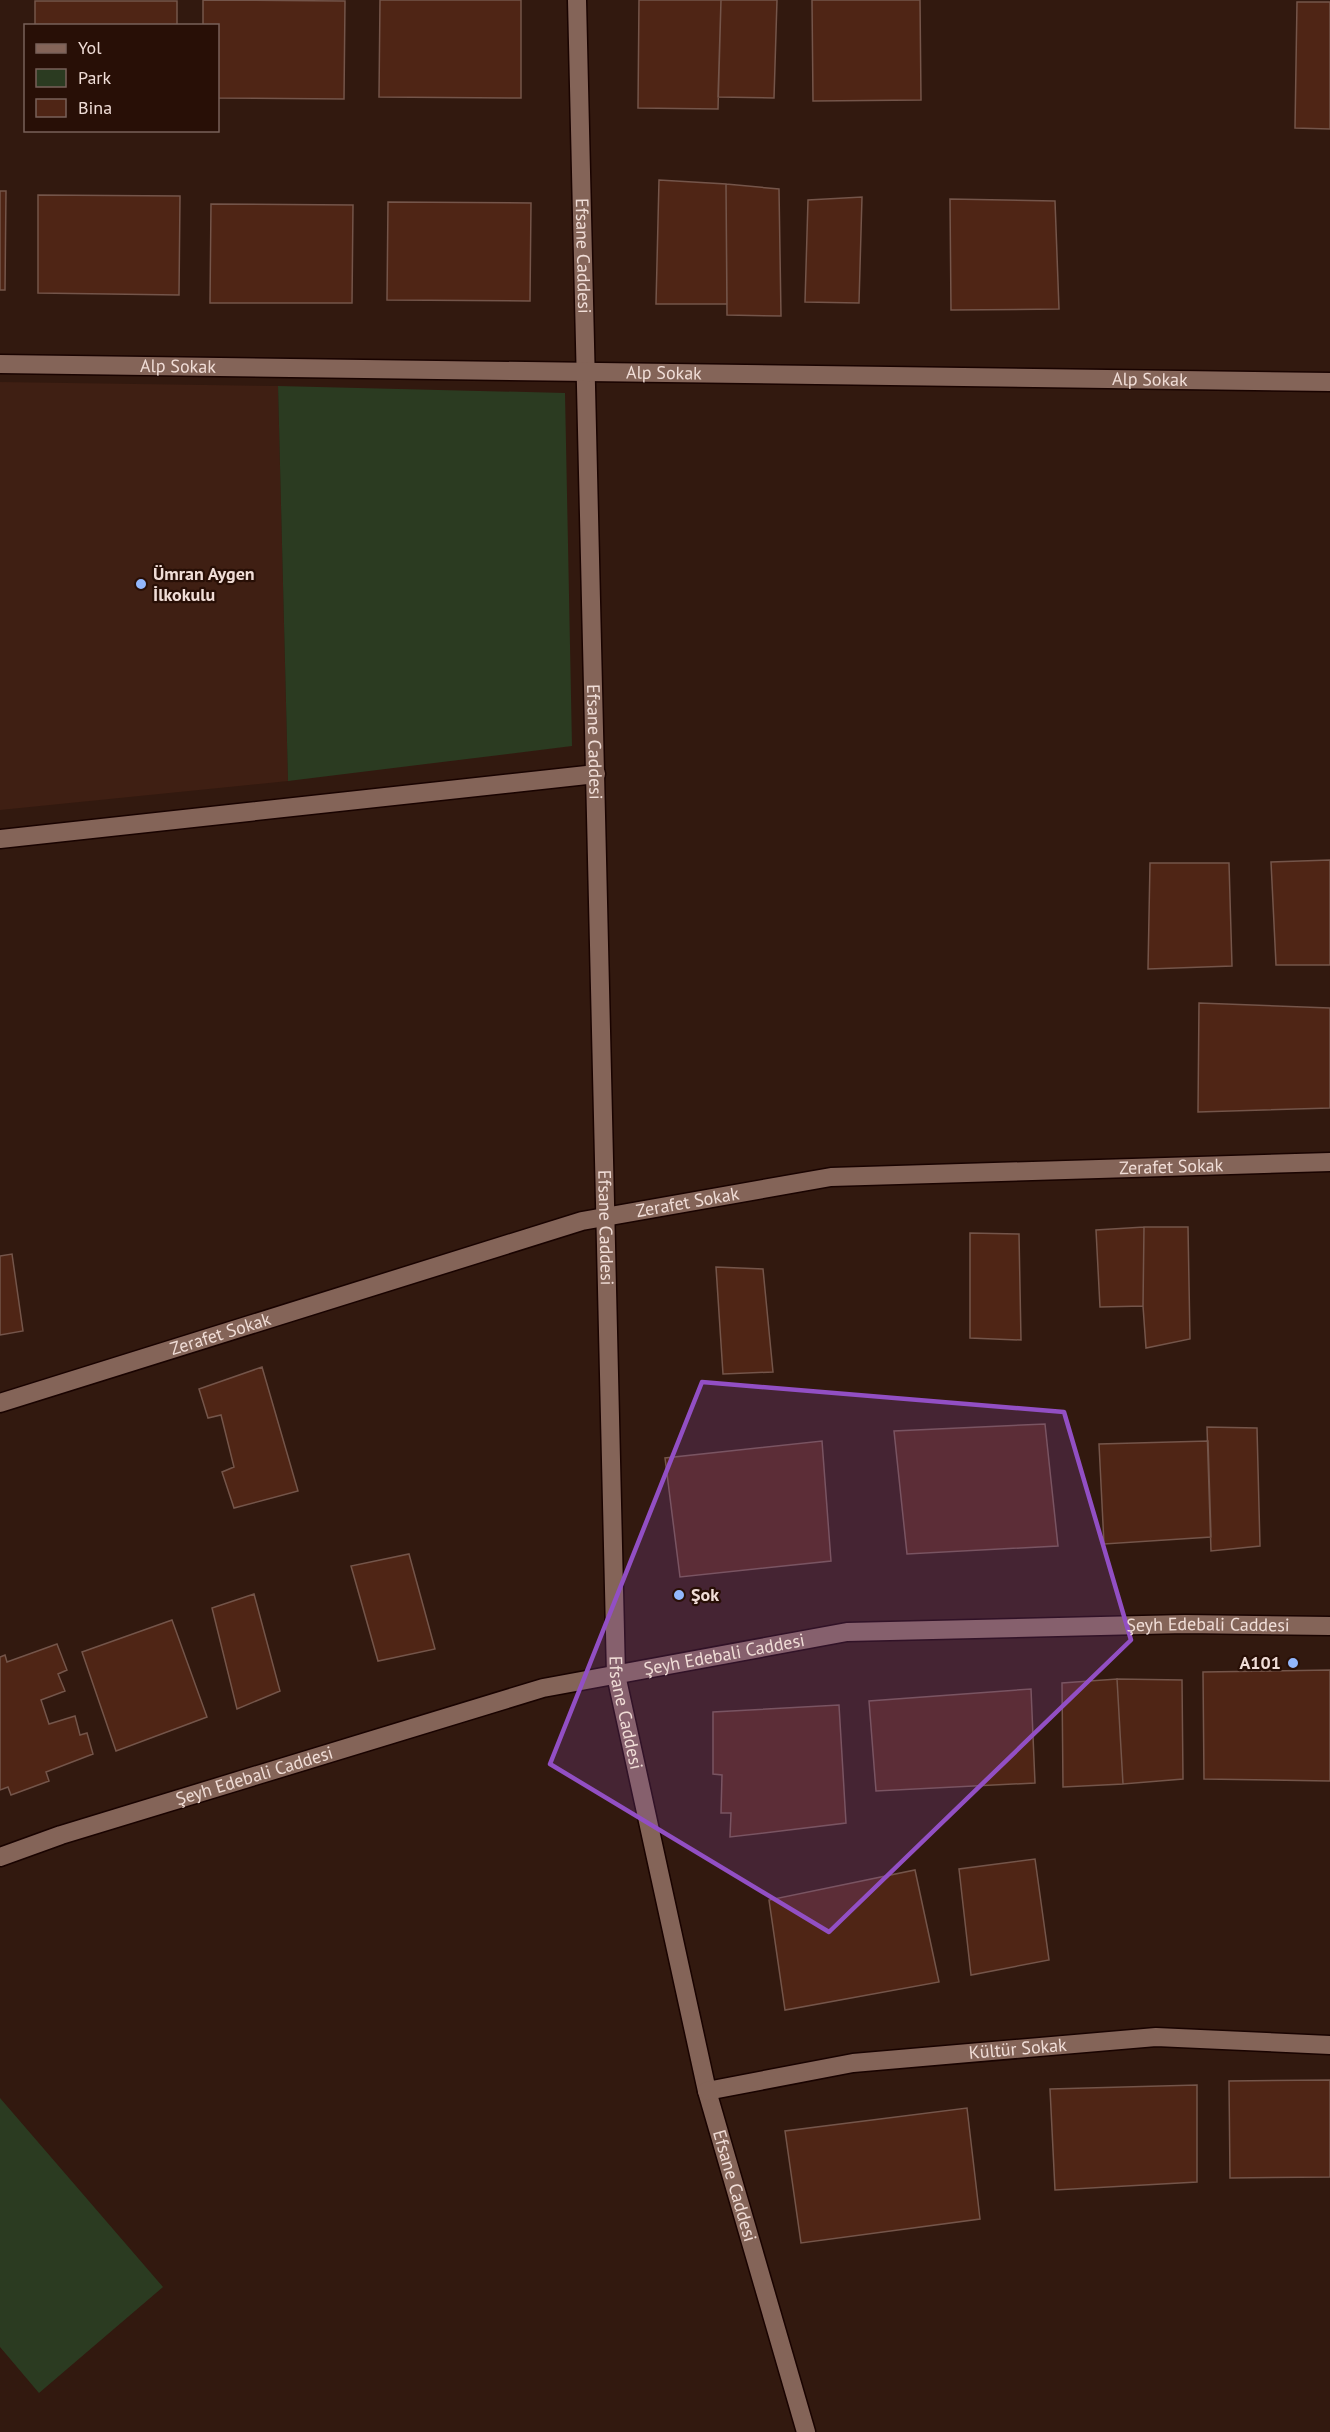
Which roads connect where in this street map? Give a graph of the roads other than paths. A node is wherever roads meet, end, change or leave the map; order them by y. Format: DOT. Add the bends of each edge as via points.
graph roads {
  1 [pos="577,0"];
  2 [pos="0,364"];
  3 [pos="587,372"];
  4 [pos="1330,382"];
  5 [pos="596,774"];
  6 [pos="0,839"];
  7 [pos="1330,1162"];
  8 [pos="605,1217"];
  9 [pos="0,1403"];
  10 [pos="1330,1626"];
  11 [pos="616,1675"];
  12 [pos="0,1857"];
  13 [pos="1330,2045"];
  14 [pos="707,2091"];
  15 [pos="806,2432"];
  1 -- 3 [label="street, Efsane Caddesi"];
  2 -- 3 [label="street, Alp Sokak"];
  3 -- 4 [label="street, Alp Sokak"];
  3 -- 5 [label="street, Efsane Caddesi"];
  5 -- 6 [label="street"];
  5 -- 8 [label="street, Efsane Caddesi"];
  7 -- 8 [label="street, Zerafet Sokak" via="831,1178"];
  8 -- 9 [label="street, Zerafet Sokak"];
  8 -- 11 [label="street, Efsane Caddesi"];
  10 -- 11 [label="street, Şeyh Edebali Caddesi" via="1185,1624 847,1632"];
  11 -- 12 [label="street, Şeyh Edebali Caddesi" via="543,1688 61,1834"];
  11 -- 14 [label="street, Efsane Caddesi"];
  13 -- 14 [label="street, Kültür Sokak" via="1156,2037 853,2063"];
  14 -- 15 [label="street, Efsane Caddesi"];
}
